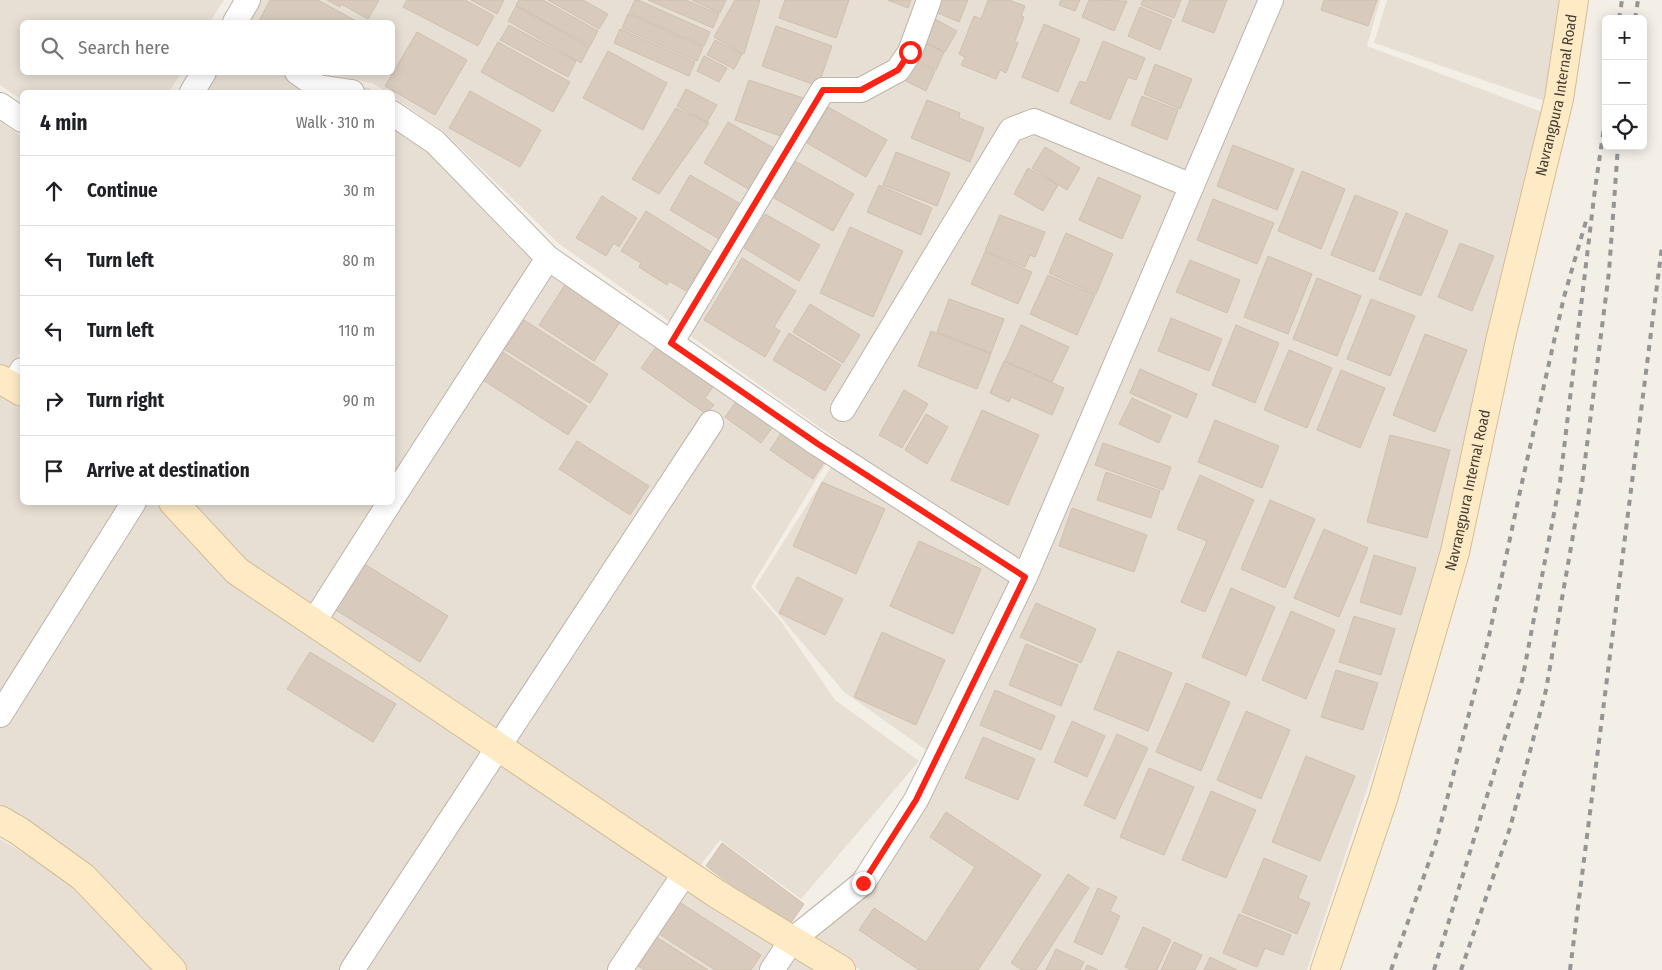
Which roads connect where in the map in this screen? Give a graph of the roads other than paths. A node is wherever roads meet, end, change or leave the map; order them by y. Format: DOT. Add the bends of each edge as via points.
graph roads {
  1 [pos="248,0"];
  2 [pos="929,0"];
  3 [pos="1272,0"];
  4 [pos="1574,0"];
  5 [pos="236,20"];
  6 [pos="202,75"];
  7 [pos="302,75"];
  8 [pos="193,90"];
  9 [pos="341,90"];
  10 [pos="0,105"];
  11 [pos="395,115"];
  12 [pos="20,119"];
  13 [pos="1192,186"];
  14 [pos="548,258"];
  15 [pos="671,343"];
  16 [pos="843,409"];
  17 [pos="711,423"];
  18 [pos="395,494"];
  19 [pos="132,505"];
  20 [pos="177,505"];
  21 [pos="388,505"];
  22 [pos="1025,577"];
  23 [pos="313,623"];
  24 [pos="0,715"];
  25 [pos="498,747"];
  26 [pos="0,820"];
  27 [pos="685,873"];
  28 [pos="792,940"];
  29 [pos="172,970"];
  30 [pos="352,970"];
  31 [pos="620,970"];
  32 [pos="772,970"];
  33 [pos="841,970"];
  34 [pos="1325,970"];
  1 -- 5 [label="street"];
  2 -- 15 [label="street" via="910,52 898,70 861,90 823,90"];
  3 -- 13 [label="street"];
  4 -- 34 [label="street, Navrangpura Internal Road" via="1559,99 1500,341 1455,552 1383,798"];
  6 -- 8 [label="street"];
  7 -- 9 [label="street" via="318,86"];
  10 -- 12 [label="street"];
  11 -- 14 [label="street" via="435,142"];
  13 -- 16 [label="street" via="1034,121 1011,130"];
  13 -- 22 [label="street"];
  14 -- 15 [label="street"];
  14 -- 18 [label="street"];
  15 -- 22 [label="street" via="818,444"];
  17 -- 25 [label="street"];
  19 -- 24 [label="street"];
  20 -- 23 [label="street" via="237,571"];
  21 -- 23 [label="street"];
  22 -- 28 [label="street" via="906,817 863,883"];
  23 -- 25 [label="street"];
  25 -- 27 [label="street"];
  25 -- 30 [label="street"];
  26 -- 29 [label="street" via="83,877"];
  27 -- 28 [label="street"];
  27 -- 31 [label="street"];
  28 -- 32 [label="street"];
  28 -- 33 [label="street"];
}
